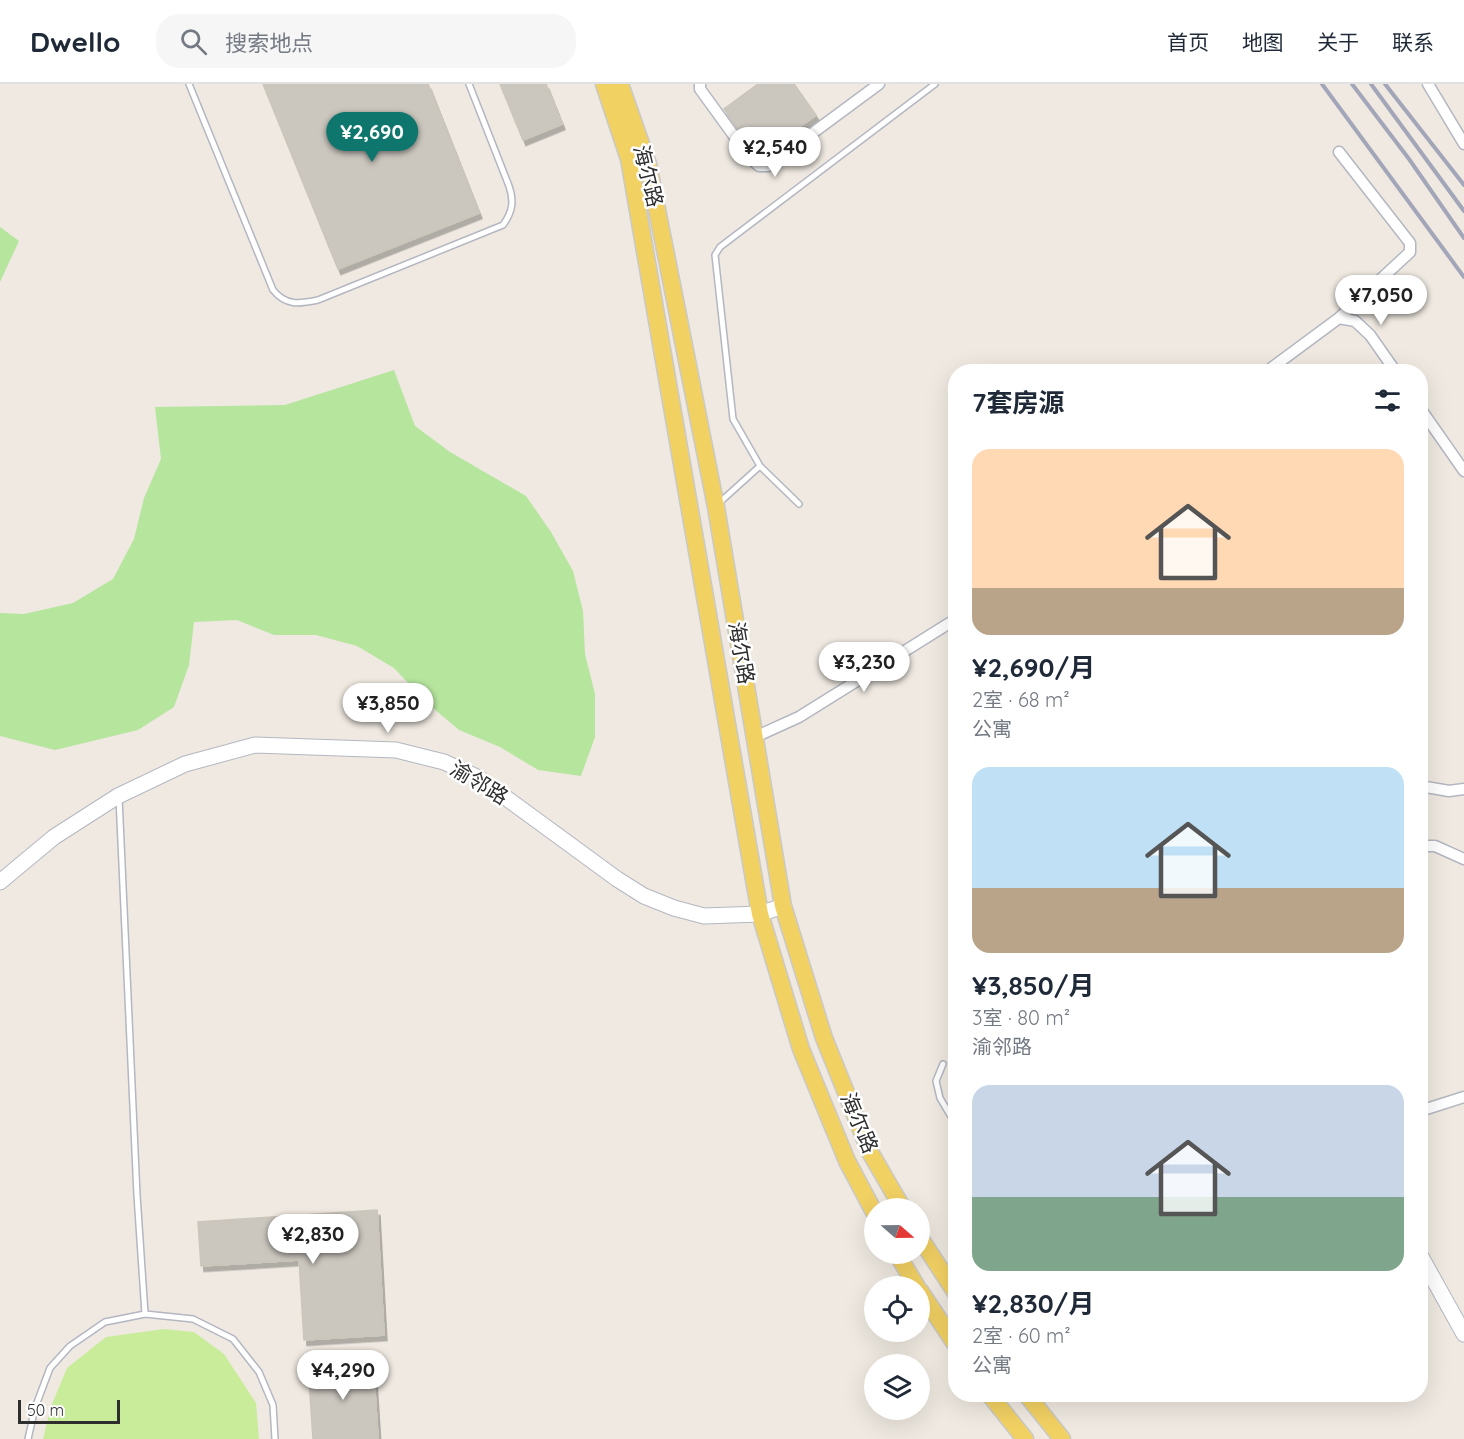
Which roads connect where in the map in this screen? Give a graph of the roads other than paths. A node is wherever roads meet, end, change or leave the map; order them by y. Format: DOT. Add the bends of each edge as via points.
graph roads {
  1 [pos="189,84"];
  2 [pos="469,84"];
  3 [pos="604,84"];
  4 [pos="620,84"];
  5 [pos="700,84"];
  6 [pos="879,84"];
  7 [pos="935,84"];
  8 [pos="1428,84"];
  9 [pos="1464,144"];
  10 [pos="1339,152"];
  11 [pos="1339,318"];
  12 [pos="1277,364"];
  13 [pos="1390,364"];
  14 [pos="1428,419"];
  15 [pos="760,466"];
  16 [pos="1464,471"];
  17 [pos="799,504"];
  18 [pos="716,507"];
  19 [pos="948,624"];
  20 [pos="755,737"];
  21 [pos="1428,787"];
  22 [pos="1464,789"];
  23 [pos="118,796"];
  24 [pos="1428,846"];
  25 [pos="1464,859"];
  26 [pos="0,882"];
  27 [pos="783,906"];
  28 [pos="760,914"];
  29 [pos="943,1064"];
  30 [pos="1464,1097"];
  31 [pos="1428,1108"];
  32 [pos="948,1112"];
  33 [pos="867,1198"];
  34 [pos="897,1198"];
  35 [pos="930,1253"];
  36 [pos="1428,1269"];
  37 [pos="948,1281"];
  38 [pos="930,1307"];
  39 [pos="146,1314"];
  40 [pos="948,1333"];
  41 [pos="1464,1334"];
  42 [pos="996,1402"];
  43 [pos="1033,1402"];
  44 [pos="28,1439"];
  45 [pos="275,1439"];
  46 [pos="1025,1439"];
  47 [pos="1062,1439"];
  1 -- 2 [label="lane" via="273,290 290,303 318,300 503,225 513,200"];
  3 -- 28 [label="main road, 海尔路" via="628,159"];
  4 -- 18 [label="main road, 海尔路" via="648,164"];
  5 -- 6 [label="street" via="759,166 768,166"];
  7 -- 15 [label="lane" via="720,247 715,255 733,419"];
  8 -- 9 [label="street"];
  10 -- 11 [label="street" via="1410,243 1410,252"];
  11 -- 12 [label="street"];
  11 -- 13 [label="street" via="1354,321 1370,335"];
  14 -- 16 [label="street"];
  15 -- 17 [label="lane"];
  15 -- 18 [label="lane"];
  18 -- 20 [label="main road, 海尔路"];
  19 -- 20 [label="street" via="799,717"];
  20 -- 27 [label="main road, 海尔路"];
  21 -- 22 [label="street"];
  23 -- 26 [label="main road, 渝邻路" via="54,837"];
  23 -- 28 [label="main road, 渝邻路" via="185,764 255,745 396,750 444,762 479,778 644,896 704,916"];
  23 -- 39 [label="lane"];
  24 -- 25 [label="street"];
  27 -- 28 [label="main road, 渝邻路"];
  27 -- 34 [label="main road, 海尔路" via="824,1038 870,1152"];
  28 -- 33 [label="main road, 海尔路" via="801,1049 847,1161"];
  29 -- 32 [label="lane" via="936,1081"];
  30 -- 31 [label="street"];
  35 -- 37 [label="main road"];
  36 -- 41 [label="main road"];
  38 -- 40 [label="main road"];
  39 -- 44 [label="lane" via="105,1322 70,1346 50,1368"];
  39 -- 45 [label="lane" via="194,1319 233,1339 259,1372 273,1405"];
  42 -- 46 [label="main road"];
  43 -- 47 [label="main road"];
}
